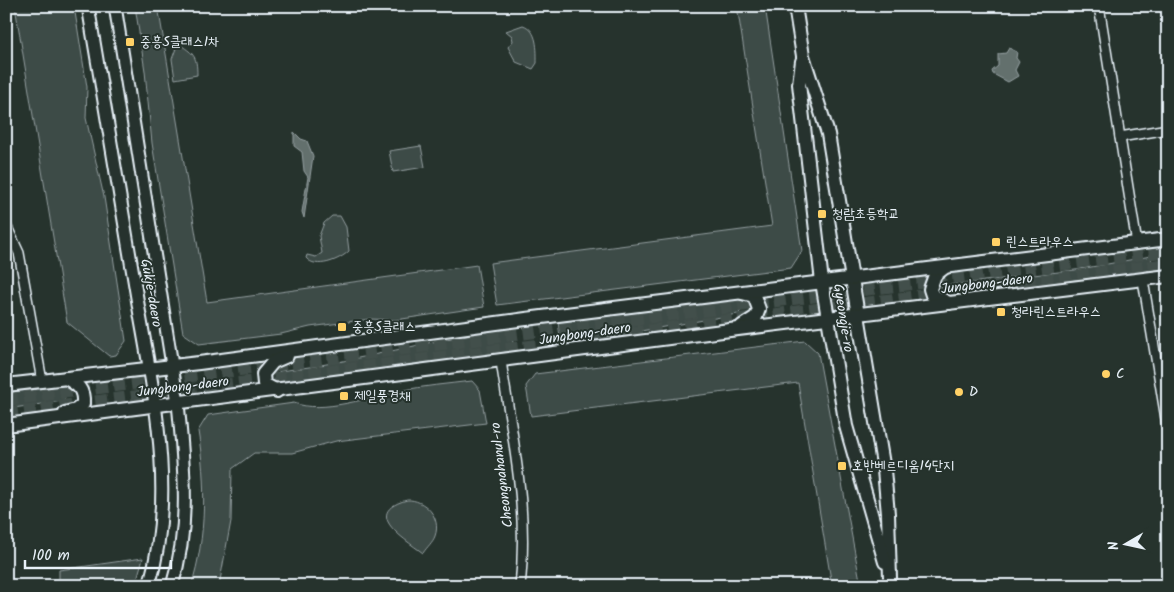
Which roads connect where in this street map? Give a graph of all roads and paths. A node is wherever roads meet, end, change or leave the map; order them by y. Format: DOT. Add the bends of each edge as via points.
graph roads {
  1 [pos="88,6"];
  2 [pos="115,6"];
  3 [pos="795,6"];
  4 [pos="1099,6"];
  5 [pos="803,56"];
  6 [pos="1168,129"];
  7 [pos="1120,137"];
  8 [pos="6,225"];
  9 [pos="1168,239"];
  10 [pos="1137,244"];
  11 [pos="944,268"];
  12 [pos="1168,276"];
  13 [pos="852,279"];
  14 [pos="1143,280"];
  15 [pos="822,282"];
  16 [pos="740,292"];
  17 [pos="950,304"];
  18 [pos="858,316"];
  19 [pos="827,319"];
  20 [pos="730,330"];
  21 [pos="303,350"];
  22 [pos="501,361"];
  23 [pos="172,365"];
  24 [pos="148,368"];
  25 [pos="66,378"];
  26 [pos="42,380"];
  27 [pos="6,385"];
  28 [pos="277,391"];
  29 [pos="178,403"];
  30 [pos="154,406"];
  31 [pos="31,422"];
  32 [pos="6,425"];
  33 [pos="1168,431"];
  34 [pos="891,582"];
  35 [pos="149,586"];
  36 [pos="172,586"];
  37 [pos="520,586"];
  1 -- 24 [label="street, Gukje-daero"];
  2 -- 23 [label="street, Gukje-daero"];
  3 -- 5 [label="main road, Gyeongje-ro"];
  4 -- 7 [label="street"];
  5 -- 13 [label="main road, Gyeongje-ro" via="828,134"];
  5 -- 15 [label="main road, Gyeongje-ro" via="799,84"];
  6 -- 7 [label="street"];
  7 -- 10 [label="street"];
  8 -- 26 [label="street" via="19,253"];
  9 -- 10 [label="main road, Jungbong-daero"];
  10 -- 11 [label="main road, Jungbong-daero"];
  11 -- 13 [label="main road, Jungbong-daero"];
  11 -- 17 [label="main road" via="935,275 930,289 932,295"];
  12 -- 14 [label="main road, Jungbong-daero"];
  13 -- 15 [label="main road, Jungbong-daero"];
  13 -- 18 [label="main road, Gyeongje-ro"];
  14 -- 17 [label="main road, Jungbong-daero"];
  14 -- 33 [label="street"];
  15 -- 16 [label="main road, Jungbong-daero"];
  15 -- 19 [label="main road, Gyeongje-ro"];
  16 -- 20 [label="main road" via="754,296 759,309 751,322"];
  16 -- 21 [label="main road, Jungbong-daero"];
  17 -- 18 [label="main road, Jungbong-daero"];
  18 -- 19 [label="main road, Jungbong-daero"];
  18 -- 34 [label="main road, Gyeongje-ro" via="884,470"];
  19 -- 20 [label="main road, Jungbong-daero"];
  19 -- 34 [label="main road, Gyeongje-ro" via="846,426"];
  20 -- 22 [label="main road, Jungbong-daero"];
  21 -- 23 [label="main road, Jungbong-daero"];
  21 -- 28 [label="main road" via="273,362 264,371 264,384"];
  22 -- 28 [label="main road, Jungbong-daero"];
  22 -- 37 [label="street, Cheongnahanul-ro" via="522,497"];
  23 -- 24 [label="main road, Jungbong-daero"];
  23 -- 29 [label="street, Gukje-daero"];
  24 -- 25 [label="main road, Jungbong-daero"];
  24 -- 30 [label="street, Gukje-daero"];
  25 -- 26 [label="main road, Jungbong-daero"];
  25 -- 31 [label="main road" via="82,389 83,404 76,410"];
  26 -- 27 [label="main road, Jungbong-daero"];
  28 -- 29 [label="main road, Jungbong-daero"];
  29 -- 30 [label="main road, Jungbong-daero"];
  29 -- 36 [label="street, Gukje-daero" via="186,507"];
  30 -- 31 [label="main road, Jungbong-daero"];
  30 -- 35 [label="street, Gukje-daero" via="163,488 162,526"];
  31 -- 32 [label="main road, Jungbong-daero"];
}
